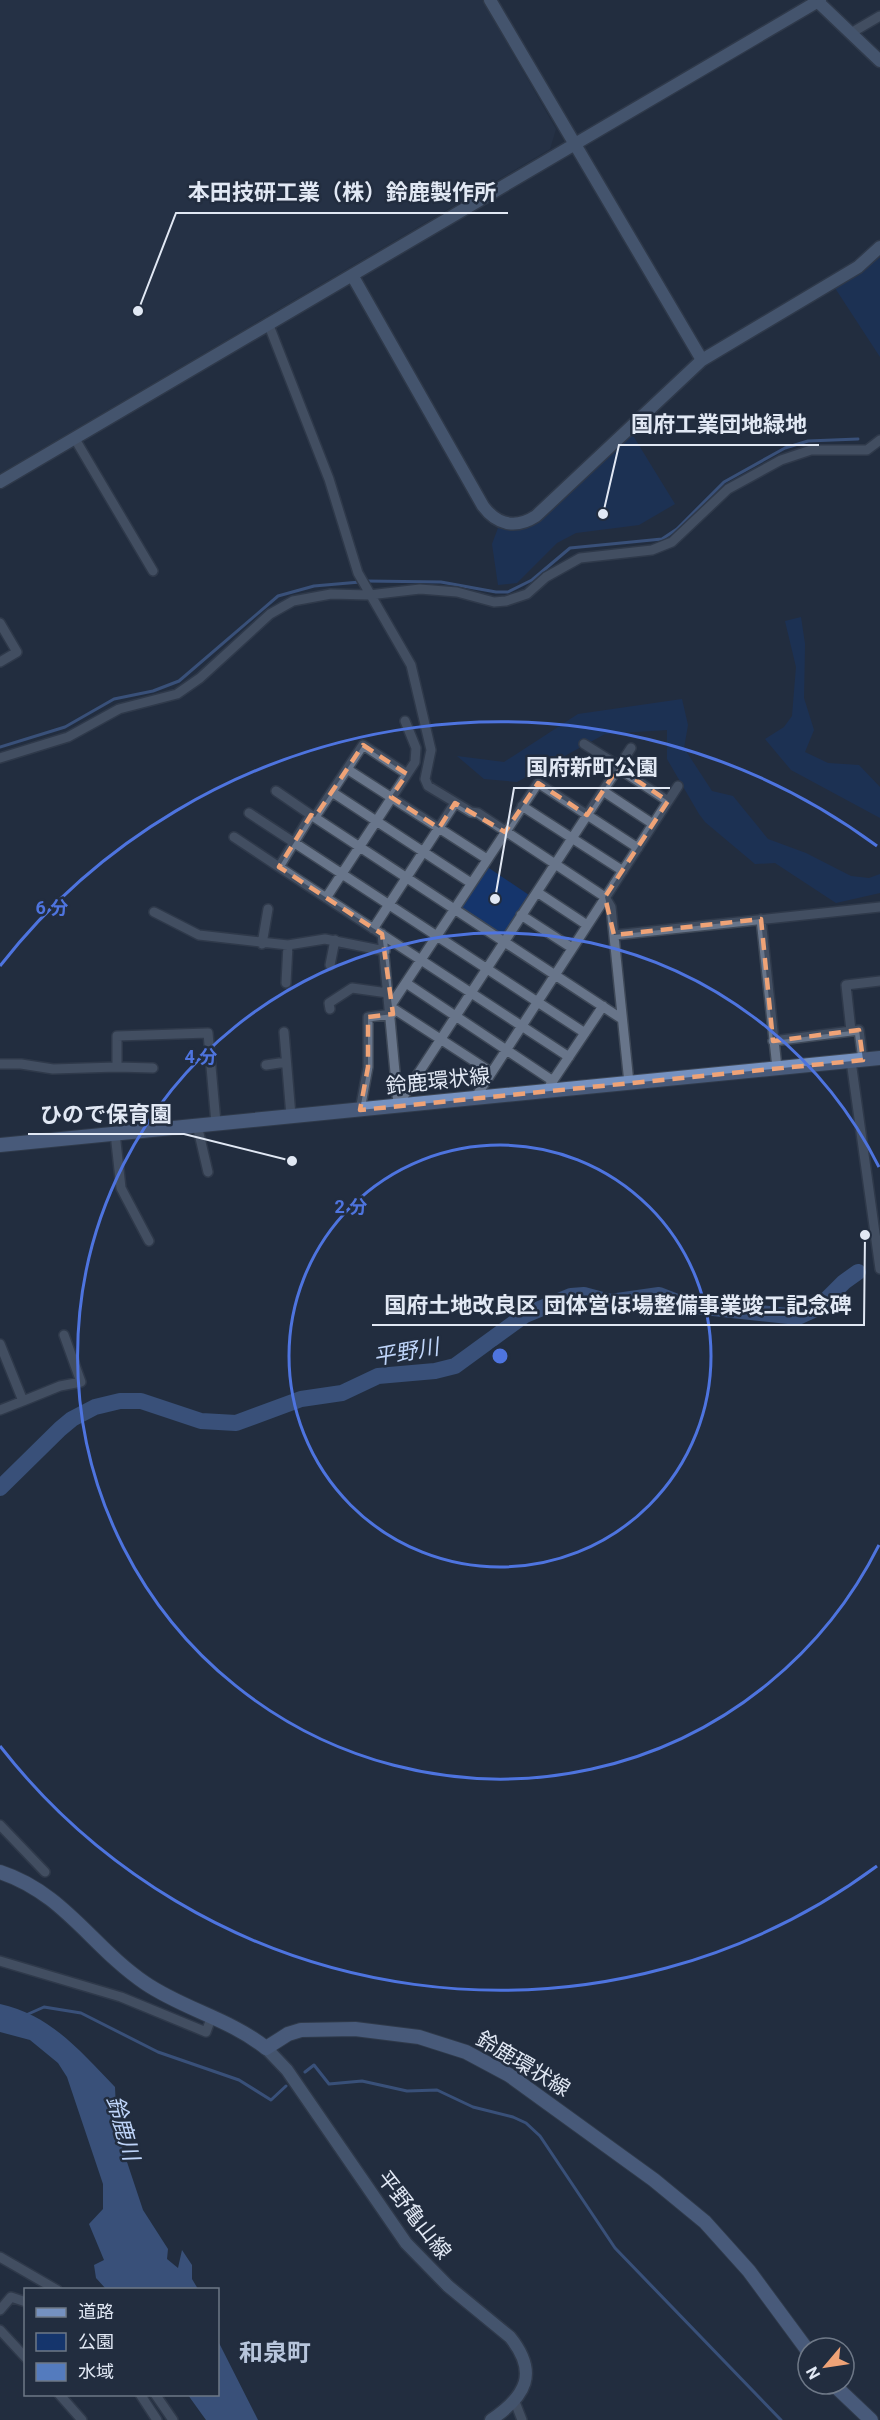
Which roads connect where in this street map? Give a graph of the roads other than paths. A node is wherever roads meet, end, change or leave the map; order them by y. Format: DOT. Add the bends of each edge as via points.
graph roads {
  1 [pos="490,0"];
  2 [pos="818,0"];
  3 [pos="880,16"];
  4 [pos="851,33"];
  5 [pos="880,61"];
  6 [pos="575,145"];
  7 [pos="880,246"];
  8 [pos="352,275"];
  9 [pos="268,323"];
  10 [pos="702,360"];
  11 [pos="75,439"];
  12 [pos="880,440"];
  13 [pos="0,482"];
  14 [pos="153,571"];
  15 [pos="368,592"];
  16 [pos="0,623"];
  17 [pos="0,662"];
  18 [pos="405,721"];
  19 [pos="584,744"];
  20 [pos="631,748"];
  21 [pos="0,758"];
  22 [pos="619,767"];
  23 [pos="347,769"];
  24 [pos="407,774"];
  25 [pos="678,786"];
  26 [pos="276,791"];
  27 [pos="603,791"];
  28 [pos="332,792"];
  29 [pos="392,797"];
  30 [pos="668,801"];
  31 [pos="455,803"];
  32 [pos="522,806"];
  33 [pos="249,813"];
  34 [pos="587,815"];
  35 [pos="313,816"];
  36 [pos="376,821"];
  37 [pos="653,824"];
  38 [pos="439,828"];
  39 [pos="505,832"];
  40 [pos="234,837"];
  41 [pos="572,838"];
  42 [pos="294,842"];
  43 [pos="359,846"];
  44 [pos="638,848"];
  45 [pos="423,852"];
  46 [pos="487,860"];
  47 [pos="555,864"];
  48 [pos="279,867"];
  49 [pos="623,871"];
  50 [pos="341,873"];
  51 [pos="406,878"];
  52 [pos="471,883"];
  53 [pos="537,892"];
  54 [pos="326,897"];
  55 [pos="605,897"];
  56 [pos="389,905"];
  57 [pos="880,907"];
  58 [pos="268,909"];
  59 [pos="454,909"];
  60 [pos="154,912"];
  61 [pos="521,915"];
  62 [pos="761,919"];
  63 [pos="587,925"];
  64 [pos="373,929"];
  65 [pos="382,934"];
  66 [pos="614,935"];
  67 [pos="436,936"];
  68 [pos="335,940"];
  69 [pos="504,941"];
  70 [pos="262,944"];
  71 [pos="288,945"];
  72 [pos="572,948"];
  73 [pos="385,951"];
  74 [pos="421,959"];
  75 [pos="330,965"];
  76 [pos="486,969"];
  77 [pos="555,974"];
  78 [pos="880,981"];
  79 [pos="286,983"];
  80 [pos="405,983"];
  81 [pos="471,992"];
  82 [pos="388,993"];
  83 [pos="537,1002"];
  84 [pos="603,1006"];
  85 [pos="330,1009"];
  86 [pos="391,1009"];
  87 [pos="456,1016"];
  88 [pos="622,1019"];
  89 [pos="521,1026"];
  90 [pos="851,1030"];
  91 [pos="284,1032"];
  92 [pos="585,1033"];
  93 [pos="441,1039"];
  94 [pos="773,1041"];
  95 [pos="506,1048"];
  96 [pos="569,1057"];
  97 [pos="880,1058"];
  98 [pos="857,1061"];
  99 [pos="286,1062"];
  100 [pos="0,1064"];
  101 [pos="266,1065"];
  102 [pos="117,1067"];
  103 [pos="153,1068"];
  104 [pos="777,1068"];
  105 [pos="491,1072"];
  106 [pos="628,1083"];
  107 [pos="551,1086"];
  108 [pos="475,1098"];
  109 [pos="399,1104"];
  110 [pos="360,1110"];
  111 [pos="291,1116"];
  112 [pos="216,1123"];
  113 [pos="197,1125"];
  114 [pos="115,1133"];
  115 [pos="0,1145"];
  116 [pos="208,1172"];
  117 [pos="149,1241"];
  118 [pos="880,1269"];
  119 [pos="64,1335"];
  120 [pos="0,1344"];
  121 [pos="23,1401"];
  122 [pos="0,1410"];
  123 [pos="0,1825"];
  124 [pos="0,1872"];
  125 [pos="45,1872"];
  126 [pos="0,1961"];
  127 [pos="212,2016"];
  128 [pos="266,2048"];
  129 [pos="0,2258"];
  130 [pos="55,2288"];
  131 [pos="24,2301"];
  132 [pos="0,2310"];
  133 [pos="0,2330"];
  134 [pos="797,2336"];
  135 [pos="24,2356"];
  136 [pos="61,2396"];
  137 [pos="141,2396"];
  138 [pos="155,2396"];
  139 [pos="846,2396"];
  140 [pos="513,2404"];
  141 [pos="82,2420"];
  142 [pos="157,2420"];
  143 [pos="172,2420"];
  144 [pos="492,2420"];
  145 [pos="522,2420"];
  146 [pos="871,2420"];
  1 -- 6 [label="street"];
  2 -- 4 [label="street"];
  2 -- 6 [label="street"];
  3 -- 4 [label="street"];
  4 -- 5 [label="street"];
  6 -- 8 [label="street"];
  6 -- 10 [label="street"];
  7 -- 10 [label="street" via="858,267"];
  8 -- 9 [label="street"];
  8 -- 10 [label="street" via="483,506 495,520 503,522 519,524 536,516"];
  9 -- 11 [label="street"];
  9 -- 15 [label="street"];
  11 -- 13 [label="street"];
  11 -- 14 [label="street"];
  12 -- 15 [label="street" via="867,450 811,450 781,460 728,489 672,542 652,550 580,558 519,598 494,602 457,592 420,589"];
  15 -- 21 [label="street" via="293,601 270,614 177,694 118,709 68,737"];
  15 -- 31 [label="street" via="411,665 431,750 424,779 432,790"];
  16 -- 17 [label="street" via="17,652"];
  18 -- 24 [label="street" via="417,754"];
  19 -- 22 [label="street"];
  20 -- 22 [label="street"];
  22 -- 27 [label="street"];
  22 -- 30 [label="street"];
  23 -- 24 [label="street" via="363,746"];
  23 -- 28 [label="street"];
  23 -- 29 [label="street"];
  24 -- 29 [label="street"];
  25 -- 30 [label="street"];
  26 -- 35 [label="street"];
  27 -- 34 [label="street"];
  27 -- 37 [label="street"];
  28 -- 35 [label="street"];
  28 -- 36 [label="street"];
  29 -- 36 [label="street"];
  29 -- 38 [label="street"];
  30 -- 37 [label="street"];
  31 -- 38 [label="street"];
  31 -- 39 [label="street"];
  32 -- 34 [label="street" via="538,783"];
  32 -- 39 [label="street"];
  32 -- 41 [label="street"];
  33 -- 42 [label="street"];
  34 -- 41 [label="street"];
  34 -- 44 [label="street"];
  35 -- 42 [label="street"];
  35 -- 43 [label="street"];
  36 -- 43 [label="street"];
  36 -- 45 [label="street"];
  37 -- 44 [label="street"];
  38 -- 45 [label="street"];
  38 -- 46 [label="street"];
  39 -- 46 [label="street"];
  39 -- 47 [label="street"];
  40 -- 48 [label="street"];
  41 -- 47 [label="street"];
  41 -- 49 [label="street"];
  42 -- 48 [label="street"];
  42 -- 50 [label="street"];
  43 -- 50 [label="street"];
  43 -- 51 [label="street"];
  44 -- 49 [label="street"];
  45 -- 51 [label="street"];
  45 -- 52 [label="street"];
  46 -- 52 [label="street"];
  47 -- 53 [label="street"];
  47 -- 55 [label="street"];
  48 -- 54 [label="street"];
  49 -- 55 [label="street"];
  50 -- 54 [label="street"];
  50 -- 56 [label="street"];
  51 -- 56 [label="street"];
  51 -- 59 [label="street"];
  52 -- 59 [label="street"];
  53 -- 61 [label="street"];
  53 -- 63 [label="street"];
  54 -- 64 [label="street"];
  55 -- 63 [label="street"];
  55 -- 66 [label="street" via="611,907"];
  56 -- 64 [label="street"];
  56 -- 67 [label="street"];
  57 -- 62 [label="street"];
  58 -- 70 [label="street"];
  59 -- 67 [label="street"];
  59 -- 69 [label="street"];
  60 -- 70 [label="street" via="199,935"];
  61 -- 69 [label="street"];
  61 -- 72 [label="street"];
  62 -- 66 [label="street"];
  62 -- 94 [label="street"];
  63 -- 72 [label="street"];
  64 -- 65 [label="street"];
  65 -- 73 [label="street"];
  65 -- 74 [label="street"];
  66 -- 88 [label="street"];
  67 -- 74 [label="street"];
  67 -- 76 [label="street"];
  68 -- 71 [label="street" via="316,939"];
  68 -- 73 [label="street"];
  68 -- 75 [label="street"];
  69 -- 76 [label="street"];
  69 -- 77 [label="street"];
  70 -- 71 [label="street"];
  71 -- 79 [label="street"];
  72 -- 77 [label="street"];
  73 -- 82 [label="street"];
  74 -- 80 [label="street"];
  74 -- 81 [label="street"];
  76 -- 81 [label="street"];
  76 -- 83 [label="street"];
  77 -- 83 [label="street"];
  77 -- 84 [label="street"];
  78 -- 90 [label="street" via="846,985"];
  80 -- 86 [label="street"];
  80 -- 87 [label="street"];
  81 -- 87 [label="street"];
  81 -- 89 [label="street"];
  82 -- 85 [label="street" via="352,988 329,1003"];
  82 -- 86 [label="street"];
  83 -- 89 [label="street"];
  83 -- 92 [label="street"];
  84 -- 88 [label="street"];
  84 -- 92 [label="street"];
  86 -- 93 [label="street"];
  86 -- 109 [label="street"];
  86 -- 110 [label="street" via="368,1017 368,1066"];
  87 -- 93 [label="street"];
  87 -- 95 [label="street"];
  88 -- 106 [label="street"];
  89 -- 95 [label="street"];
  89 -- 96 [label="street"];
  90 -- 94 [label="street"];
  90 -- 98 [label="street" via="859,1030"];
  91 -- 99 [label="street"];
  92 -- 96 [label="street"];
  93 -- 105 [label="street"];
  93 -- 109 [label="street"];
  94 -- 104 [label="street"];
  95 -- 105 [label="street"];
  95 -- 107 [label="street"];
  96 -- 107 [label="street"];
  97 -- 98 [label="main road, 鈴鹿環状線"];
  98 -- 104 [label="main road, 鈴鹿環状線"];
  98 -- 118 [label="street"];
  99 -- 101 [label="street"];
  99 -- 111 [label="street"];
  100 -- 102 [label="street" via="52,1069"];
  102 -- 103 [label="street"];
  102 -- 112 [label="street" via="117,1036 208,1033"];
  104 -- 106 [label="main road, 鈴鹿環状線"];
  105 -- 108 [label="street"];
  106 -- 107 [label="main road, 鈴鹿環状線"];
  107 -- 108 [label="main road, 鈴鹿環状線"];
  108 -- 109 [label="main road, 鈴鹿環状線"];
  109 -- 110 [label="main road, 鈴鹿環状線"];
  110 -- 111 [label="main road, 鈴鹿環状線"];
  111 -- 112 [label="main road, 鈴鹿環状線"];
  112 -- 113 [label="main road, 鈴鹿環状線"];
  113 -- 114 [label="main road, 鈴鹿環状線"];
  113 -- 116 [label="street"];
  114 -- 115 [label="main road, 鈴鹿環状線"];
  114 -- 117 [label="street" via="121,1188"];
  119 -- 121 [label="street" via="81,1382"];
  120 -- 121 [label="street"];
  121 -- 122 [label="street"];
  123 -- 125 [label="street"];
  124 -- 127 [label="main road" via="49,1896 146,1984"];
  126 -- 127 [label="street" via="121,1997 206,2032"];
  127 -- 128 [label="main road"];
  128 -- 134 [label="main road, 鈴鹿環状線" via="301,2030 384,2031 436,2041 494,2066 693,2211 749,2271"];
  128 -- 140 [label="street, 平野亀山線" via="287,2070 405,2243 517,2346 526,2375"];
  129 -- 130 [label="street"];
  131 -- 132 [label="street" via="11,2297"];
  133 -- 135 [label="street"];
  136 -- 141 [label="street"];
  137 -- 142 [label="street"];
  138 -- 143 [label="street"];
  139 -- 146 [label="main road"];
  140 -- 144 [label="street"];
  140 -- 145 [label="street"];
}
